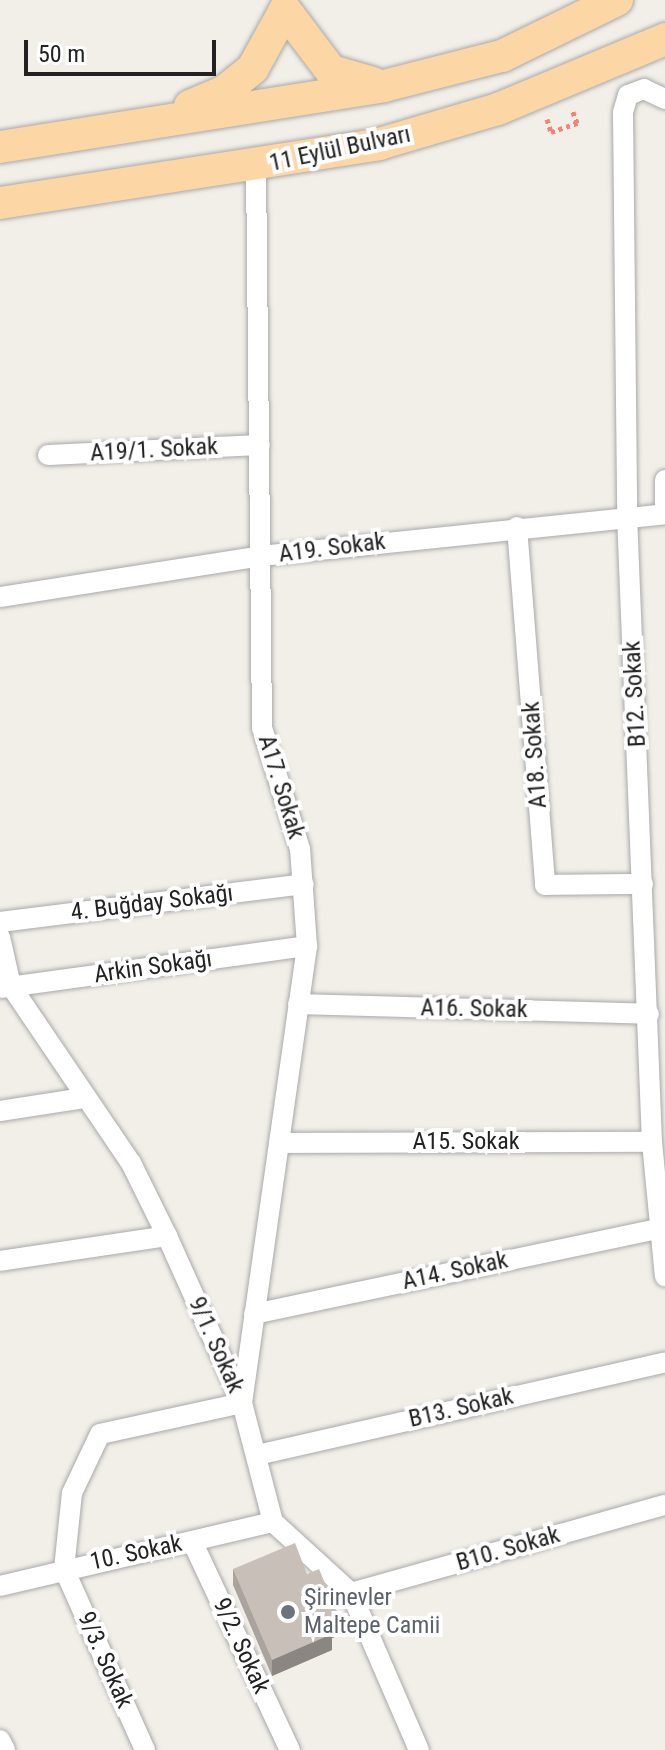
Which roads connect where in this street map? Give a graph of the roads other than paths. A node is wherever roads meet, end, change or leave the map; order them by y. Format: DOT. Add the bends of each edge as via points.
graph roads {
  1 [pos="617,0"];
  2 [pos="289,3"];
  3 [pos="665,39"];
  4 [pos="384,86"];
  5 [pos="665,99"];
  6 [pos="153,121"];
  7 [pos="0,147"];
  8 [pos="256,166"];
  9 [pos="0,203"];
  10 [pos="260,445"];
  11 [pos="48,455"];
  12 [pos="665,480"];
  13 [pos="665,514"];
  14 [pos="627,515"];
  15 [pos="517,527"];
  16 [pos="261,556"];
  17 [pos="0,597"];
  18 [pos="304,884"];
  19 [pos="643,884"];
  20 [pos="0,922"];
  21 [pos="0,937"];
  22 [pos="307,946"];
  23 [pos="6,987"];
  24 [pos="298,1004"];
  25 [pos="649,1014"];
  26 [pos="84,1098"];
  27 [pos="0,1111"];
  28 [pos="652,1142"];
  29 [pos="279,1143"];
  30 [pos="657,1229"];
  31 [pos="167,1236"];
  32 [pos="0,1261"];
  33 [pos="665,1276"];
  34 [pos="254,1314"];
  35 [pos="665,1362"];
  36 [pos="242,1403"];
  37 [pos="257,1455"];
  38 [pos="665,1505"];
  39 [pos="273,1522"];
  40 [pos="192,1541"];
  41 [pos="64,1569"];
  42 [pos="0,1586"];
  43 [pos="351,1593"];
  44 [pos="0,1740"];
  45 [pos="5,1750"];
  46 [pos="145,1750"];
  47 [pos="290,1750"];
  48 [pos="419,1750"];
  1 -- 4 [label="main road" via="502,56"];
  2 -- 4 [label="main road" via="331,71"];
  2 -- 6 [label="main road" via="272,44 225,91"];
  3 -- 8 [label="main road, 11 Eylül Bulvarı" via="498,109 379,144"];
  4 -- 6 [label="main road"];
  5 -- 14 [label="street, B12. Sokak" via="644,89 628,95 623,112"];
  6 -- 7 [label="main road"];
  8 -- 9 [label="main road, 11 Eylül Bulvarı"];
  8 -- 10 [label="street, A17. Sokak"];
  10 -- 11 [label="street, A19/1. Sokak"];
  10 -- 16 [label="street, A17. Sokak"];
  12 -- 13 [label="street"];
  13 -- 14 [label="street, A19. Sokak"];
  14 -- 15 [label="street, A19. Sokak"];
  14 -- 19 [label="street, B12. Sokak"];
  15 -- 16 [label="street, A19. Sokak"];
  15 -- 19 [label="street, A18. Sokak" via="545,885"];
  16 -- 17 [label="street, A19. Sokak"];
  16 -- 18 [label="street, A17. Sokak" via="262,728"];
  18 -- 20 [label="street, 4. Buğday Sokağı"];
  18 -- 22 [label="street, A17. Sokak"];
  19 -- 25 [label="street, B12. Sokak"];
  21 -- 23 [label="street, 9/1. Sokak"];
  22 -- 23 [label="street, Arkin Sokağı"];
  22 -- 24 [label="street, A17. Sokak"];
  23 -- 26 [label="street, 9/1. Sokak"];
  24 -- 25 [label="street, A16. Sokak"];
  24 -- 29 [label="street, A17. Sokak"];
  25 -- 28 [label="street, B12. Sokak"];
  26 -- 27 [label="street"];
  26 -- 31 [label="street, 9/1. Sokak" via="131,1163"];
  28 -- 29 [label="street, A15. Sokak"];
  28 -- 30 [label="street, B12. Sokak"];
  29 -- 34 [label="street, A17. Sokak"];
  30 -- 33 [label="street, B12. Sokak"];
  30 -- 34 [label="street, A14. Sokak"];
  31 -- 32 [label="street"];
  31 -- 36 [label="street, 9/1. Sokak"];
  34 -- 36 [label="street, A17. Sokak"];
  35 -- 37 [label="street, B13. Sokak"];
  36 -- 37 [label="street, 9/1. Sokak"];
  36 -- 41 [label="street" via="100,1434 72,1493"];
  37 -- 39 [label="street, 9/1. Sokak"];
  38 -- 43 [label="street, B10. Sokak"];
  39 -- 40 [label="street, 10. Sokak"];
  39 -- 43 [label="street"];
  40 -- 41 [label="street, 10. Sokak"];
  40 -- 47 [label="street, 9/2. Sokak"];
  41 -- 42 [label="street, 10. Sokak"];
  41 -- 46 [label="street, 9/3. Sokak"];
  43 -- 48 [label="street"];
  44 -- 45 [label="street"];
}
